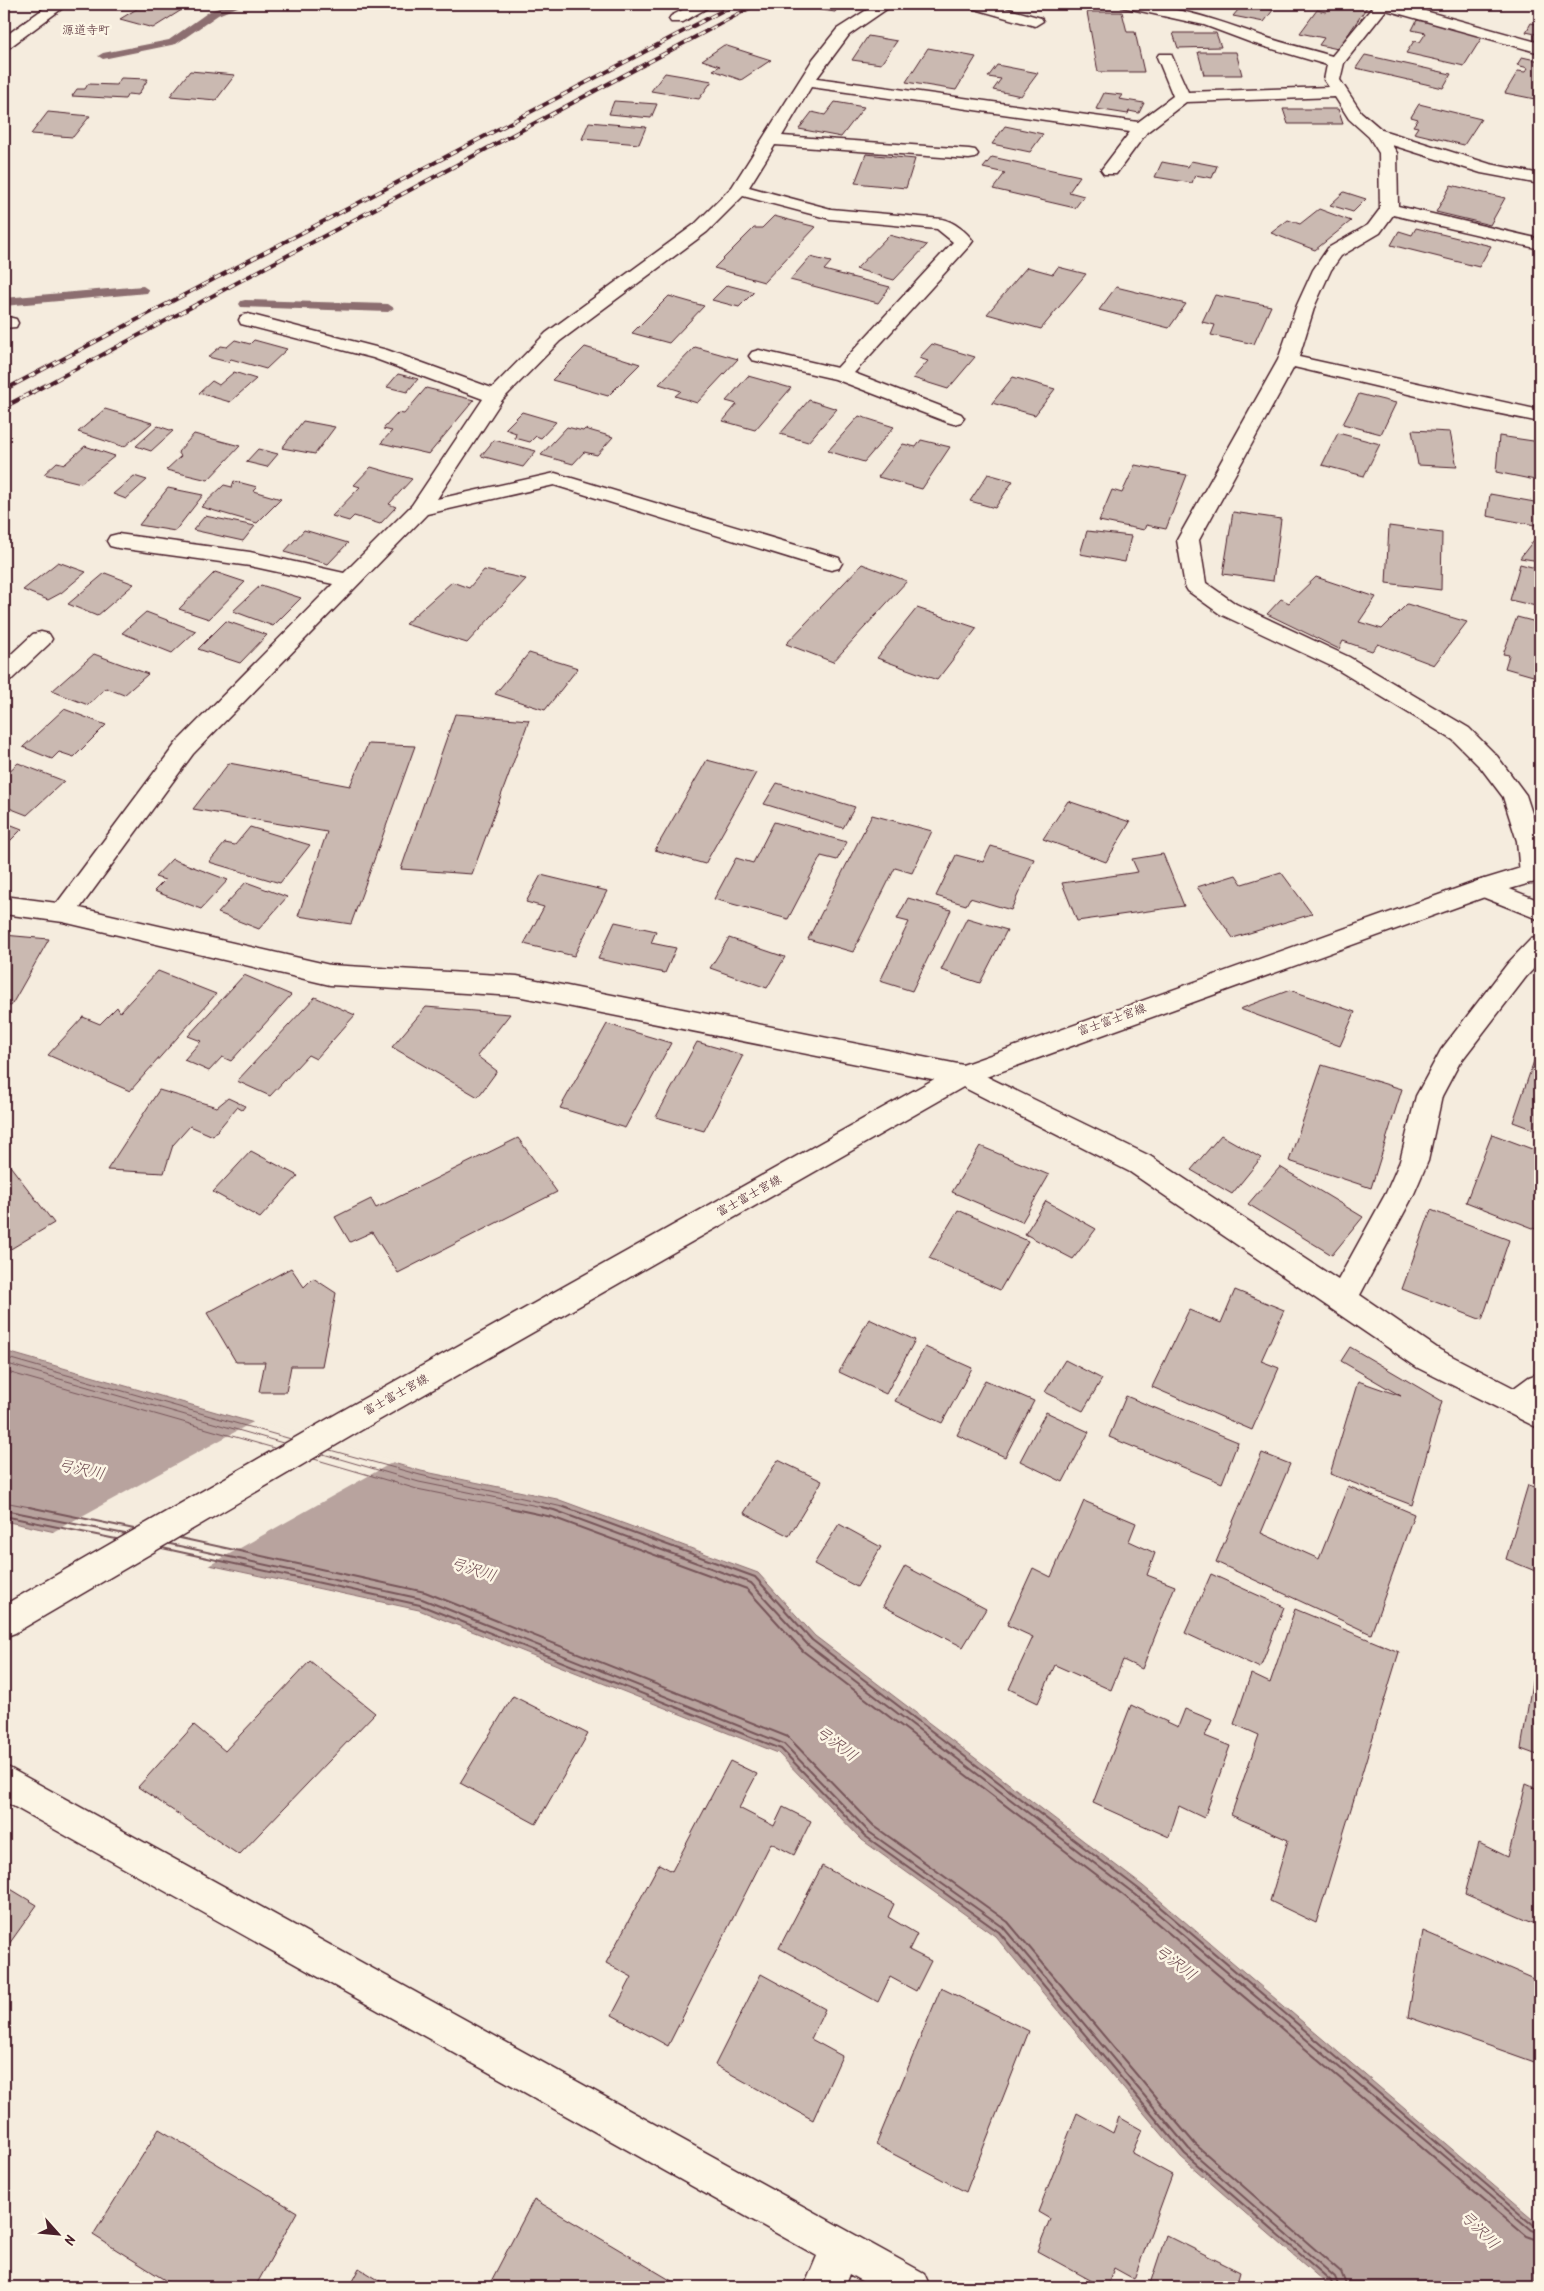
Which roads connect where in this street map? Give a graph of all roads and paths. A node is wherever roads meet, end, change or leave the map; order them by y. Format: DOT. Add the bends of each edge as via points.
graph roads {
  1 [pos="60,4"];
  2 [pos="706,4"];
  3 [pos="886,4"];
  4 [pos="974,4"];
  5 [pos="1128,4"];
  6 [pos="1215,4"];
  7 [pos="1383,4"];
  8 [pos="1201,19"];
  9 [pos="677,20"];
  10 [pos="1035,22"];
  11 [pos="4,44"];
  12 [pos="1540,48"];
  13 [pos="1165,57"];
  14 [pos="1336,62"];
  15 [pos="808,82"];
  16 [pos="1341,92"];
  17 [pos="1182,97"];
  18 [pos="1141,128"];
  19 [pos="1376,134"];
  20 [pos="772,140"];
  21 [pos="969,154"];
  22 [pos="1110,170"];
  23 [pos="1540,179"];
  24 [pos="739,190"];
  25 [pos="1388,209"];
  26 [pos="1540,244"];
  27 [pos="248,320"];
  28 [pos="759,356"];
  29 [pos="1288,360"];
  30 [pos="841,375"];
  31 [pos="495,396"];
  32 [pos="1540,416"];
  33 [pos="954,418"];
  34 [pos="420,509"];
  35 [pos="118,541"];
  36 [pos="831,563"];
  37 [pos="349,581"];
  38 [pos="40,639"];
  39 [pos="4,674"];
  40 [pos="1536,873"];
  41 [pos="1484,888"];
  42 [pos="4,905"];
  43 [pos="1540,911"];
  44 [pos="63,913"];
  45 [pos="1540,946"];
  46 [pos="963,1075"];
  47 [pos="1343,1298"];
  48 [pos="1533,1402"];
  49 [pos="4,1622"];
  50 [pos="4,1782"];
  51 [pos="839,2249"];
  52 [pos="824,2287"];
  53 [pos="910,2287"];
  1 -- 11 [label="street"];
  2 -- 9 [label="street"];
  3 -- 15 [label="street" via="843,32"];
  4 -- 10 [label="street"];
  5 -- 8 [label="street"];
  6 -- 8 [label="street"];
  7 -- 12 [label="street"];
  7 -- 14 [label="street"];
  8 -- 14 [label="street" via="1258,40"];
  13 -- 17 [label="street"];
  14 -- 16 [label="street" via="1332,80"];
  15 -- 18 [label="street"];
  15 -- 20 [label="street"];
  16 -- 17 [label="street"];
  16 -- 19 [label="street" via="1355,115"];
  17 -- 18 [label="street"];
  18 -- 22 [label="street"];
  19 -- 23 [label="street" via="1487,169"];
  19 -- 25 [label="street" via="1388,153"];
  20 -- 21 [label="street"];
  20 -- 24 [label="street"];
  24 -- 30 [label="street" via="830,214 942,224 964,240"];
  24 -- 31 [label="street" via="702,228 553,337"];
  25 -- 26 [label="street"];
  25 -- 29 [label="street" via="1374,229 1334,252 1322,270 1306,305"];
  27 -- 31 [label="street" via="380,354"];
  28 -- 30 [label="street"];
  29 -- 32 [label="street"];
  29 -- 40 [label="street" via="1188,540 1196,586 1228,609 1341,662 1461,734 1489,762 1514,795"];
  30 -- 33 [label="street"];
  31 -- 34 [label="street"];
  34 -- 36 [label="street" via="555,479"];
  34 -- 37 [label="street"];
  35 -- 37 [label="street" via="250,559"];
  37 -- 44 [label="street" via="185,748"];
  38 -- 39 [label="street"];
  40 -- 41 [label="street, 富士富士宮線"];
  41 -- 43 [label="street"];
  41 -- 46 [label="street, 富士富士宮線"];
  42 -- 44 [label="street"];
  44 -- 46 [label="street" via="330,975 517,986"];
  45 -- 47 [label="street" via="1517,970 1450,1057 1429,1096 1414,1161 1399,1196"];
  46 -- 47 [label="street" via="1140,1164"];
  46 -- 49 [label="street, 富士富士宮線" via="349,1422"];
  47 -- 48 [label="street" via="1429,1359"];
  50 -- 51 [label="street"];
  51 -- 52 [label="street"];
  51 -- 53 [label="street"];
}
